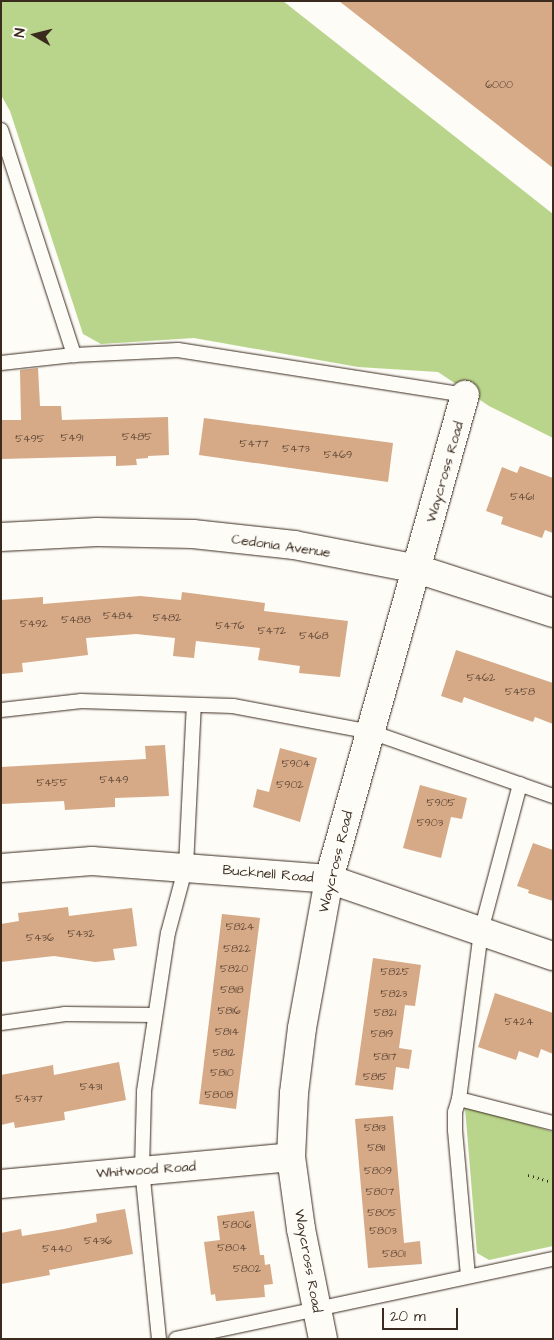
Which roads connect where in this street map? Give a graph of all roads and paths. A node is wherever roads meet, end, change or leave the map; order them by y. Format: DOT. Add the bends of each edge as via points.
graph roads {
  1 [pos="1,130"];
  2 [pos="74,355"];
  3 [pos="1,363"];
  4 [pos="465,395"];
  5 [pos="1,537"];
  6 [pos="417,569"];
  7 [pos="553,614"];
  8 [pos="194,705"];
  9 [pos="1,710"];
  10 [pos="371,732"];
  11 [pos="520,784"];
  12 [pos="553,796"];
  13 [pos="186,866"];
  14 [pos="1,868"];
  15 [pos="329,879"];
  16 [pos="481,931"];
  17 [pos="553,956"];
  18 [pos="154,1014"];
  19 [pos="1,1023"];
  20 [pos="460,1099"];
  21 [pos="553,1123"];
  22 [pos="291,1157"];
  23 [pos="142,1170"];
  24 [pos="528,1175"];
  25 [pos="553,1182"];
  26 [pos="1,1184"];
  27 [pos="553,1259"];
  28 [pos="468,1276"];
  29 [pos="316,1311"];
  30 [pos="159,1339"];
  31 [pos="176,1339"];
  32 [pos="323,1339"];
  1 -- 2 [label="lane"];
  2 -- 3 [label="lane"];
  2 -- 4 [label="lane" via="202,352"];
  4 -- 6 [label="street, Waycross Road"];
  5 -- 6 [label="street, Cedonia Avenue" via="97,532 193,534 294,545"];
  6 -- 7 [label="street, Cedonia Avenue"];
  6 -- 10 [label="street, Waycross Road"];
  8 -- 9 [label="lane" via="81,702"];
  8 -- 10 [label="lane" via="233,706"];
  8 -- 13 [label="lane"];
  10 -- 11 [label="lane"];
  10 -- 15 [label="street, Waycross Road"];
  11 -- 12 [label="lane"];
  11 -- 16 [label="lane"];
  13 -- 14 [label="street, Bucknell Road" via="92,861"];
  13 -- 15 [label="street, Bucknell Road"];
  13 -- 18 [label="lane" via="168,933"];
  15 -- 16 [label="street, Bucknell Road"];
  15 -- 22 [label="street, Waycross Road" via="302,1028 294,1092"];
  16 -- 17 [label="street, Bucknell Road"];
  16 -- 20 [label="lane"];
  18 -- 19 [label="lane" via="65,1014"];
  18 -- 23 [label="lane" via="144,1091"];
  20 -- 21 [label="lane"];
  20 -- 28 [label="lane" via="455,1112 455,1130"];
  22 -- 23 [label="street, Whitwood Road"];
  22 -- 29 [label="street, Waycross Road"];
  23 -- 26 [label="street, Whitwood Road"];
  23 -- 30 [label="lane"];
  24 -- 25 [label="path"];
  27 -- 28 [label="lane"];
  28 -- 29 [label="lane"];
  29 -- 31 [label="lane"];
  29 -- 32 [label="street, Waycross Road"];
}
